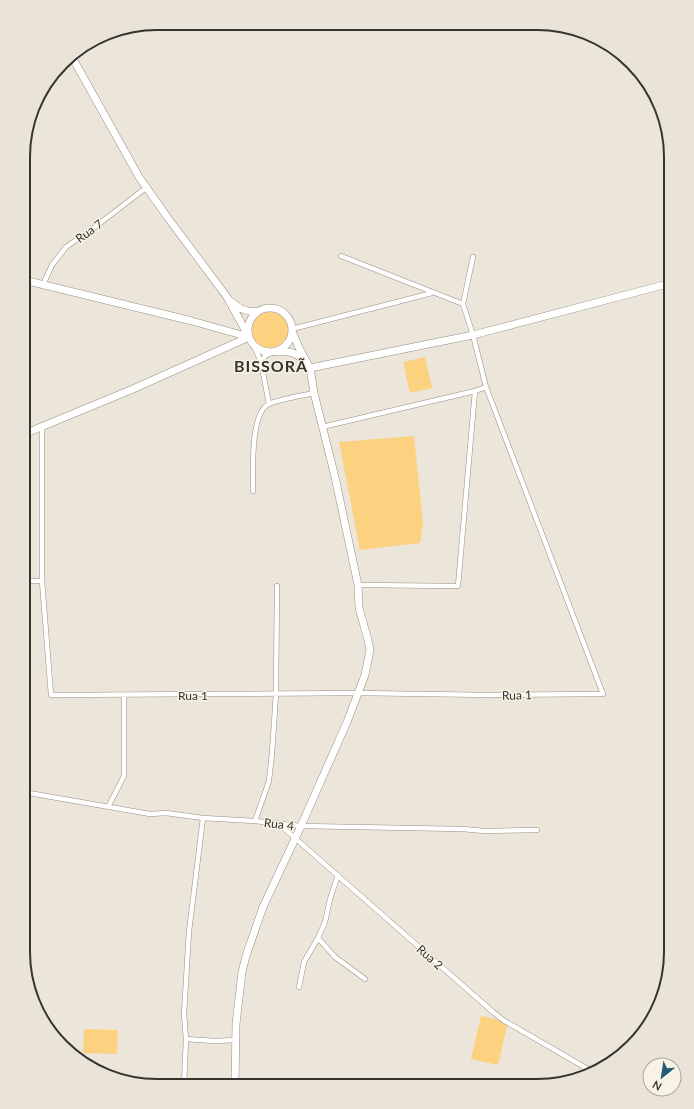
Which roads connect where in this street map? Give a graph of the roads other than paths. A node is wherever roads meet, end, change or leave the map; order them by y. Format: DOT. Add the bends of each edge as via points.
graph roads {
  1 [pos="74,60"];
  2 [pos="147,187"];
  3 [pos="341,256"];
  4 [pos="473,257"];
  5 [pos="30,282"];
  6 [pos="43,285"];
  7 [pos="664,285"];
  8 [pos="432,293"];
  9 [pos="226,296"];
  10 [pos="463,304"];
  11 [pos="259,311"];
  12 [pos="292,330"];
  13 [pos="473,335"];
  14 [pos="249,337"];
  15 [pos="253,344"];
  16 [pos="273,352"];
  17 [pos="261,362"];
  18 [pos="310,368"];
  19 [pos="486,386"];
  20 [pos="474,391"];
  21 [pos="314,393"];
  22 [pos="269,404"];
  23 [pos="42,426"];
  24 [pos="322,427"];
  25 [pos="30,431"];
  26 [pos="253,491"];
  27 [pos="30,581"];
  28 [pos="42,581"];
  29 [pos="358,585"];
  30 [pos="277,586"];
  31 [pos="359,693"];
  32 [pos="276,694"];
  33 [pos="124,695"];
  34 [pos="30,793"];
  35 [pos="108,807"];
  36 [pos="203,818"];
  37 [pos="255,821"];
  38 [pos="279,824"];
  39 [pos="301,826"];
  40 [pos="537,830"];
  41 [pos="296,838"];
  42 [pos="338,875"];
  43 [pos="318,938"];
  44 [pos="365,979"];
  45 [pos="299,987"];
  46 [pos="186,1039"];
  47 [pos="236,1040"];
  48 [pos="587,1069"];
  49 [pos="184,1079"];
  50 [pos="235,1079"];
  1 -- 2 [label="main road"];
  2 -- 6 [label="street, Rua 7" via="66,247 58,256"];
  2 -- 9 [label="main road"];
  3 -- 8 [label="street"];
  4 -- 10 [label="street"];
  5 -- 6 [label="main road"];
  6 -- 14 [label="main road"];
  7 -- 13 [label="main road"];
  8 -- 10 [label="street"];
  8 -- 12 [label="street"];
  9 -- 11 [label="main road" via="242,310"];
  9 -- 14 [label="main road"];
  10 -- 13 [label="street"];
  11 -- 12 [label="main road" via="272,308 281,311 289,318"];
  11 -- 14 [label="main road" via="249,323"];
  12 -- 16 [label="main road" via="288,343"];
  12 -- 18 [label="main road"];
  13 -- 18 [label="main road"];
  13 -- 19 [label="street"];
  14 -- 15 [label="main road"];
  14 -- 23 [label="main road"];
  15 -- 16 [label="main road" via="260,349"];
  15 -- 17 [label="street"];
  16 -- 17 [label="street" via="265,356"];
  16 -- 18 [label="main road" via="293,352"];
  17 -- 22 [label="street"];
  18 -- 21 [label="main road"];
  19 -- 20 [label="street"];
  19 -- 31 [label="street, Rua 1" via="604,694"];
  20 -- 24 [label="street"];
  20 -- 29 [label="street" via="458,586"];
  21 -- 22 [label="street"];
  21 -- 24 [label="main road"];
  22 -- 26 [label="street" via="261,411 255,428"];
  23 -- 25 [label="main road"];
  23 -- 28 [label="street, Rua 1"];
  24 -- 29 [label="main road"];
  27 -- 28 [label="street"];
  28 -- 33 [label="street, Rua 1" via="51,695"];
  29 -- 31 [label="main road" via="359,608 370,650"];
  30 -- 32 [label="street"];
  31 -- 32 [label="street, Rua 1"];
  31 -- 39 [label="main road"];
  32 -- 33 [label="street, Rua 1"];
  32 -- 37 [label="street" via="269,781"];
  33 -- 35 [label="street" via="124,776"];
  34 -- 35 [label="street, Rua 4"];
  35 -- 36 [label="street, Rua 4" via="150,814 166,813"];
  36 -- 37 [label="street, Rua 4"];
  36 -- 46 [label="street" via="189,931 184,1014"];
  37 -- 38 [label="street, Rua 4"];
  38 -- 39 [label="street, Rua 4"];
  38 -- 41 [label="street, Rua 2"];
  39 -- 40 [label="street, Rua 4"];
  39 -- 41 [label="main road"];
  41 -- 42 [label="street, Rua 2"];
  41 -- 47 [label="main road" via="263,907 246,956 238,1002"];
  42 -- 43 [label="street"];
  42 -- 48 [label="street, Rua 2" via="503,1020"];
  43 -- 44 [label="street" via="335,957"];
  43 -- 45 [label="street" via="304,962"];
  46 -- 47 [label="street"];
  46 -- 49 [label="street"];
  47 -- 50 [label="main road"];
}
